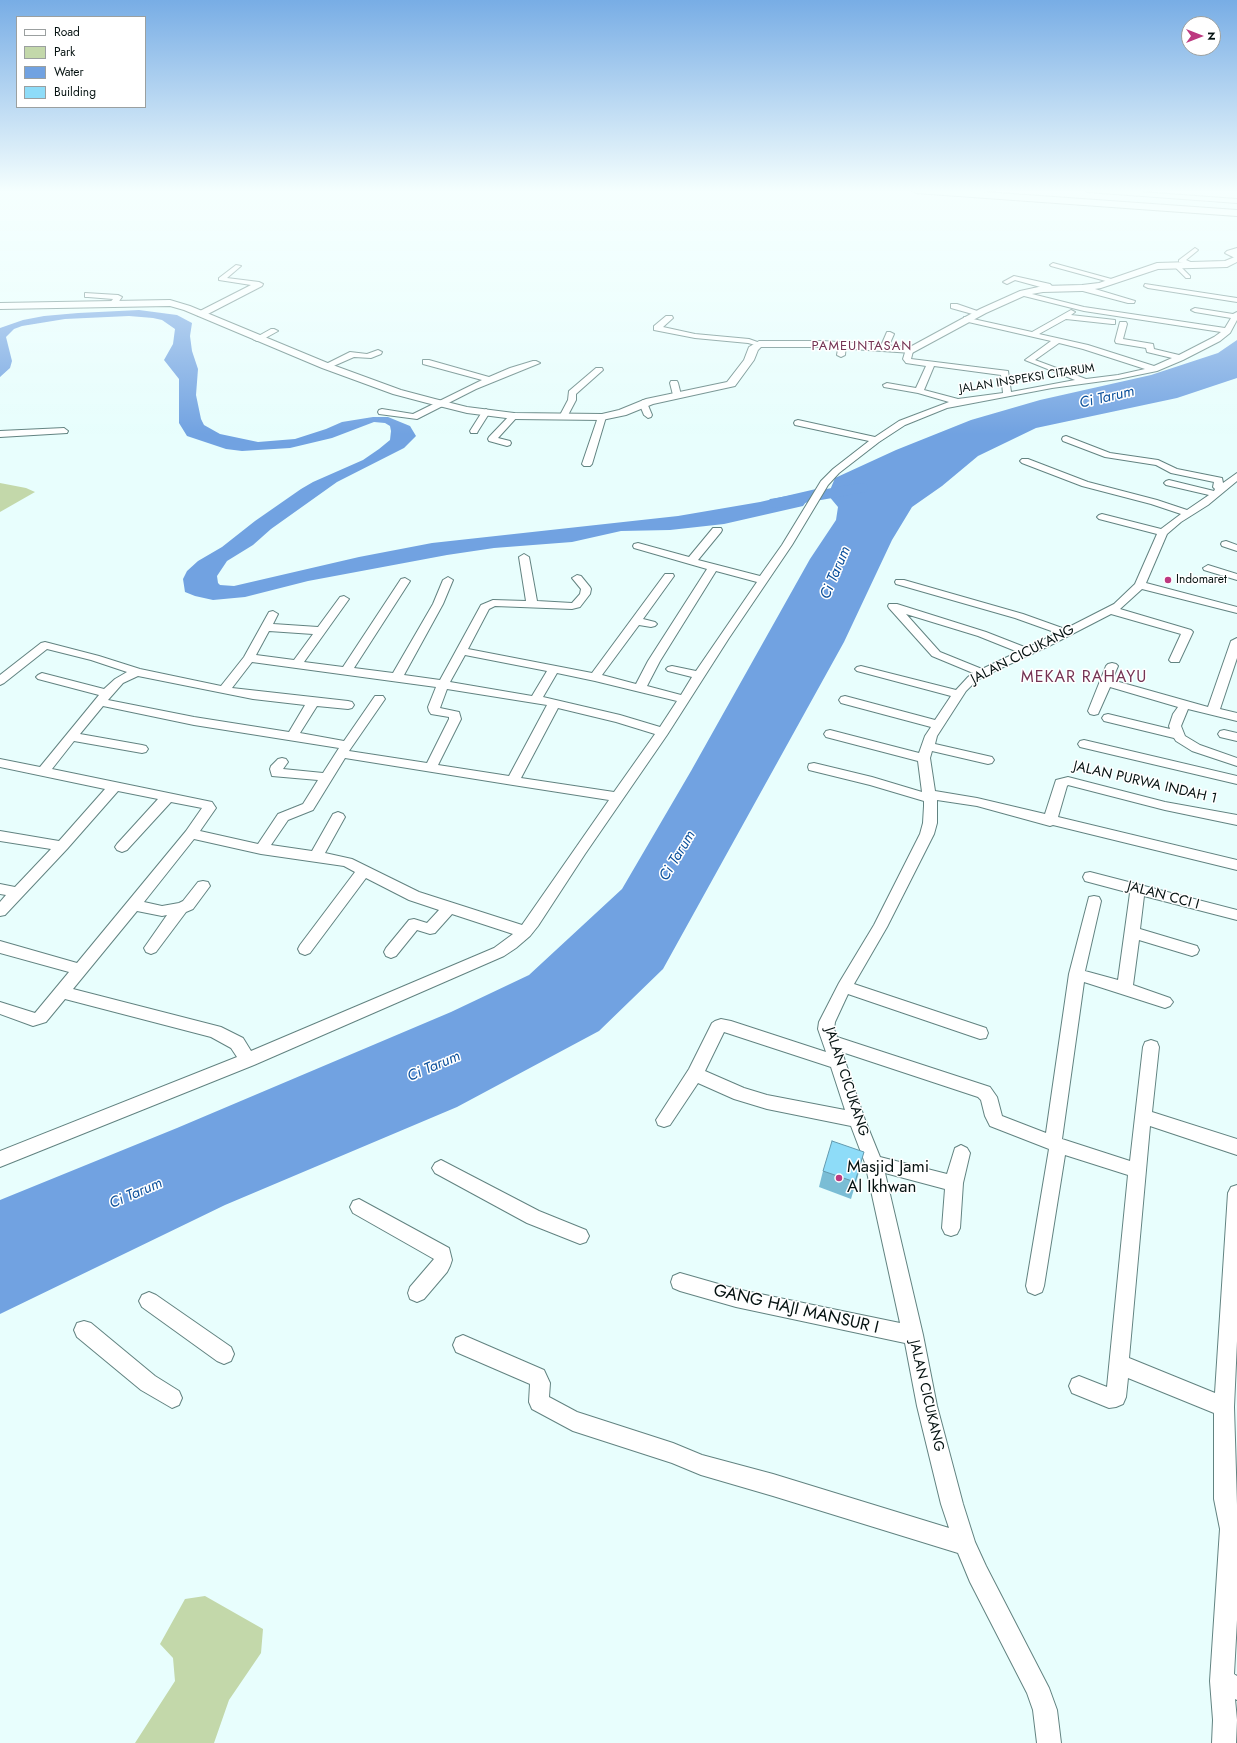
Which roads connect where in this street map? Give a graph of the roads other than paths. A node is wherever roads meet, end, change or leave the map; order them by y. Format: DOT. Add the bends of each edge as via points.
graph roads {
  1 [pos="231,271"];
  2 [pos="1075,271"];
  3 [pos="1142,271"];
  4 [pos="1182,271"];
  5 [pos="1188,277"];
  6 [pos="1113,282"];
  7 [pos="1148,286"];
  8 [pos="1082,288"];
  9 [pos="1043,289"];
  10 [pos="1024,293"];
  11 [pos="88,295"];
  12 [pos="1237,300"];
  13 [pos="1131,301"];
  14 [pos="112,305"];
  15 [pos="0,306"];
  16 [pos="954,306"];
  17 [pos="1076,308"];
  18 [pos="1195,310"];
  19 [pos="979,313"];
  20 [pos="201,314"];
  21 [pos="1128,316"];
  22 [pos="1236,316"];
  23 [pos="1064,317"];
  24 [pos="669,318"];
  25 [pos="967,320"];
  26 [pos="1123,324"];
  27 [pos="274,331"];
  28 [pos="1227,331"];
  29 [pos="890,334"];
  30 [pos="1033,335"];
  31 [pos="257,339"];
  32 [pos="1057,341"];
  33 [pos="759,344"];
  34 [pos="884,348"];
  35 [pos="1115,350"];
  36 [pos="909,351"];
  37 [pos="378,352"];
  38 [pos="1180,358"];
  39 [pos="426,362"];
  40 [pos="536,363"];
  41 [pos="931,363"];
  42 [pos="326,366"];
  43 [pos="1006,366"];
  44 [pos="1158,367"];
  45 [pos="971,368"];
  46 [pos="599,370"];
  47 [pos="490,380"];
  48 [pos="1038,381"];
  49 [pos="1086,382"];
  50 [pos="674,383"];
  51 [pos="887,385"];
  52 [pos="1052,386"];
  53 [pos="919,391"];
  54 [pos="1007,395"];
  55 [pos="677,396"];
  56 [pos="958,402"];
  57 [pos="439,403"];
  58 [pos="643,403"];
  59 [pos="382,412"];
  60 [pos="486,412"];
  61 [pos="648,415"];
  62 [pos="514,416"];
  63 [pos="563,417"];
  64 [pos="602,417"];
  65 [pos="798,423"];
  66 [pos="64,431"];
  67 [pos="474,431"];
  68 [pos="0,434"];
  69 [pos="1066,439"];
  70 [pos="876,440"];
  71 [pos="507,443"];
  72 [pos="1024,460"];
  73 [pos="587,464"];
  74 [pos="1237,476"];
  75 [pos="1169,483"];
  76 [pos="1218,492"];
  77 [pos="1187,513"];
  78 [pos="1102,517"];
  79 [pos="717,530"];
  80 [pos="1163,532"];
  81 [pos="1226,544"];
  82 [pos="638,546"];
  83 [pos="1237,548"];
  84 [pos="524,557"];
  85 [pos="691,561"];
  86 [pos="713,567"];
  87 [pos="1208,568"];
  88 [pos="670,576"];
  89 [pos="1237,577"];
  90 [pos="578,578"];
  91 [pos="448,580"];
  92 [pos="763,580"];
  93 [pos="406,581"];
  94 [pos="900,582"];
  95 [pos="1140,585"];
  96 [pos="344,599"];
  97 [pos="532,605"];
  98 [pos="1110,610"];
  99 [pos="1237,610"];
  100 [pos="273,614"];
  101 [pos="636,621"];
  102 [pos="651,624"];
  103 [pos="265,627"];
  104 [pos="320,631"];
  105 [pos="1066,633"];
  106 [pos="1237,641"];
  107 [pos="460,651"];
  108 [pos="1027,652"];
  109 [pos="249,658"];
  110 [pos="1175,660"];
  111 [pos="296,665"];
  112 [pos="1112,666"];
  113 [pos="672,668"];
  114 [pos="554,669"];
  115 [pos="861,669"];
  116 [pos="347,670"];
  117 [pos="137,672"];
  118 [pos="982,673"];
  119 [pos="699,675"];
  120 [pos="42,677"];
  121 [pos="397,677"];
  122 [pos="595,677"];
  123 [pos="0,681"];
  124 [pos="1105,682"];
  125 [pos="443,685"];
  126 [pos="640,688"];
  127 [pos="224,690"];
  128 [pos="958,694"];
  129 [pos="103,697"];
  130 [pos="379,699"];
  131 [pos="682,699"];
  132 [pos="535,700"];
  133 [pos="845,700"];
  134 [pos="313,702"];
  135 [pos="554,703"];
  136 [pos="348,705"];
  137 [pos="1185,705"];
  138 [pos="1094,711"];
  139 [pos="1213,711"];
  140 [pos="1108,718"];
  141 [pos="1237,718"];
  142 [pos="938,725"];
  143 [pos="663,732"];
  144 [pos="830,734"];
  145 [pos="1224,734"];
  146 [pos="1178,735"];
  147 [pos="292,736"];
  148 [pos="72,737"];
  149 [pos="1237,737"];
  150 [pos="1084,744"];
  151 [pos="142,749"];
  152 [pos="345,750"];
  153 [pos="926,752"];
  154 [pos="988,760"];
  155 [pos="282,762"];
  156 [pos="1237,762"];
  157 [pos="0,763"];
  158 [pos="431,767"];
  159 [pos="814,767"];
  160 [pos="43,772"];
  161 [pos="327,777"];
  162 [pos="1237,780"];
  163 [pos="513,781"];
  164 [pos="114,787"];
  165 [pos="929,796"];
  166 [pos="618,797"];
  167 [pos="167,798"];
  168 [pos="338,817"];
  169 [pos="1050,820"];
  170 [pos="1237,820"];
  171 [pos="191,834"];
  172 [pos="0,836"];
  173 [pos="62,846"];
  174 [pos="122,847"];
  175 [pos="260,849"];
  176 [pos="316,856"];
  177 [pos="1237,865"];
  178 [pos="364,871"];
  179 [pos="1090,877"];
  180 [pos="203,886"];
  181 [pos="0,889"];
  182 [pos="1138,889"];
  183 [pos="17,892"];
  184 [pos="1094,901"];
  185 [pos="134,904"];
  186 [pos="181,908"];
  187 [pos="449,908"];
  188 [pos="0,911"];
  189 [pos="1237,915"];
  190 [pos="525,932"];
  191 [pos="1132,932"];
  192 [pos="0,947"];
  193 [pos="151,948"];
  194 [pos="305,949"];
  195 [pos="1192,950"];
  196 [pos="391,952"];
  197 [pos="80,970"];
  198 [pos="1078,974"];
  199 [pos="844,987"];
  200 [pos="66,988"];
  201 [pos="1125,988"];
  202 [pos="137,1001"];
  203 [pos="1165,1002"];
  204 [pos="0,1008"];
  205 [pos="980,1033"];
  206 [pos="830,1042"];
  207 [pos="1151,1047"];
  208 [pos="248,1060"];
  209 [pos="838,1063"];
  210 [pos="695,1074"];
  211 [pos="1144,1116"];
  212 [pos="664,1120"];
  213 [pos="857,1120"];
  214 [pos="1055,1144"];
  215 [pos="1237,1147"];
  216 [pos="961,1153"];
  217 [pos="0,1159"];
  218 [pos="874,1163"];
  219 [pos="441,1168"];
  220 [pos="1138,1170"];
  221 [pos="954,1183"];
  222 [pos="1237,1193"];
  223 [pos="359,1207"];
  224 [pos="951,1228"];
  225 [pos="580,1236"];
  226 [pos="680,1282"];
  227 [pos="1036,1286"];
  228 [pos="417,1293"];
  229 [pos="149,1300"];
  230 [pos="1233,1306"];
  231 [pos="84,1330"];
  232 [pos="913,1335"];
  233 [pos="463,1345"];
  234 [pos="224,1354"];
  235 [pos="1119,1364"];
  236 [pos="1079,1386"];
  237 [pos="172,1398"];
  238 [pos="1224,1407"];
  239 [pos="965,1544"];
  240 [pos="1230,1685"];
  241 [pos="1049,1743"];
  242 [pos="1224,1743"];
  1 -- 20 [label="street" via="221,279 259,284"];
  2 -- 6 [label="street"];
  3 -- 6 [label="street"];
  4 -- 5 [label="street"];
  6 -- 8 [label="street"];
  7 -- 12 [label="street"];
  8 -- 9 [label="street"];
  8 -- 13 [label="street"];
  9 -- 9 [label="street" via="1004,281 1014,278 1049,286"];
  9 -- 10 [label="street"];
  10 -- 17 [label="street"];
  10 -- 19 [label="street"];
  11 -- 14 [label="street" via="118,297"];
  14 -- 15 [label="street"];
  14 -- 20 [label="street" via="166,303"];
  16 -- 19 [label="street"];
  17 -- 21 [label="street"];
  17 -- 23 [label="street"];
  18 -- 22 [label="street"];
  19 -- 25 [label="street"];
  20 -- 31 [label="street"];
  21 -- 26 [label="street"];
  21 -- 28 [label="street"];
  22 -- 28 [label="street"];
  23 -- 26 [label="street"];
  23 -- 30 [label="street"];
  24 -- 33 [label="street" via="657,328 666,333"];
  25 -- 30 [label="street"];
  25 -- 36 [label="street"];
  26 -- 38 [label="street" via="1119,341 1150,346 1150,350"];
  27 -- 31 [label="street"];
  28 -- 38 [label="street, JALAN INSPEKSI CITARUM"];
  29 -- 34 [label="street"];
  30 -- 32 [label="street"];
  31 -- 42 [label="street"];
  32 -- 44 [label="street"];
  32 -- 49 [label="street" via="1029,360"];
  33 -- 34 [label="street" via="776,343 841,350"];
  33 -- 55 [label="street" via="753,349 749,360 731,384"];
  34 -- 36 [label="street"];
  35 -- 44 [label="street"];
  36 -- 41 [label="street" via="909,360"];
  37 -- 42 [label="street" via="368,356 353,354"];
  38 -- 44 [label="street, JALAN INSPEKSI CITARUM"];
  39 -- 47 [label="street"];
  40 -- 47 [label="street"];
  41 -- 45 [label="street"];
  41 -- 53 [label="street"];
  42 -- 57 [label="street" via="397,392"];
  43 -- 45 [label="street" via="976,362"];
  44 -- 49 [label="street, JALAN INSPEKSI CITARUM" via="1130,375"];
  45 -- 54 [label="street" via="1005,372"];
  46 -- 63 [label="street" via="572,393 572,400"];
  47 -- 57 [label="street"];
  48 -- 52 [label="street"];
  49 -- 52 [label="street, JALAN INSPEKSI CITARUM"];
  50 -- 55 [label="street"];
  51 -- 53 [label="street"];
  52 -- 54 [label="street, JALAN INSPEKSI CITARUM"];
  53 -- 56 [label="street"];
  54 -- 56 [label="street, JALAN INSPEKSI CITARUM"];
  55 -- 58 [label="street"];
  56 -- 70 [label="street, JALAN INSPEKSI CITARUM" via="902,423"];
  57 -- 59 [label="street" via="414,417"];
  57 -- 60 [label="street"];
  58 -- 61 [label="street"];
  58 -- 64 [label="street" via="625,412"];
  60 -- 62 [label="street"];
  60 -- 67 [label="street"];
  62 -- 63 [label="street"];
  62 -- 71 [label="street" via="492,440"];
  63 -- 64 [label="street"];
  64 -- 73 [label="street"];
  65 -- 70 [label="street"];
  66 -- 68 [label="street"];
  69 -- 76 [label="street" via="1108,455 1158,463 1174,472 1219,480"];
  70 -- 92 [label="street, JALAN INSPEKSI CITARUM" via="824,483"];
  72 -- 77 [label="street" via="1085,484"];
  74 -- 76 [label="street, JALAN CICUKANG"];
  75 -- 76 [label="street"];
  76 -- 77 [label="street, JALAN CICUKANG"];
  77 -- 80 [label="street, JALAN CICUKANG"];
  78 -- 80 [label="street"];
  79 -- 85 [label="street"];
  80 -- 95 [label="street, JALAN CICUKANG"];
  81 -- 83 [label="street"];
  82 -- 85 [label="street"];
  84 -- 97 [label="street"];
  85 -- 86 [label="street"];
  86 -- 92 [label="street"];
  86 -- 126 [label="street"];
  87 -- 89 [label="street"];
  88 -- 101 [label="street"];
  90 -- 97 [label="street" via="586,589 576,605"];
  91 -- 121 [label="street" via="438,604"];
  92 -- 119 [label="street, JALAN INSPEKSI CITARUM"];
  93 -- 116 [label="street"];
  94 -- 105 [label="street" via="1006,612"];
  95 -- 98 [label="street, JALAN CICUKANG"];
  95 -- 99 [label="street"];
  96 -- 104 [label="street"];
  97 -- 107 [label="street" via="488,604"];
  98 -- 105 [label="street, JALAN CICUKANG"];
  98 -- 110 [label="street" via="1187,632"];
  100 -- 103 [label="street"];
  101 -- 102 [label="street"];
  101 -- 122 [label="street"];
  103 -- 104 [label="street"];
  103 -- 109 [label="street"];
  104 -- 111 [label="street"];
  105 -- 108 [label="street, JALAN CICUKANG"];
  106 -- 139 [label="street"];
  107 -- 114 [label="street"];
  107 -- 125 [label="street"];
  108 -- 118 [label="street, JALAN CICUKANG"];
  108 -- 118 [label="street" via="982,634 893,606 936,654"];
  109 -- 111 [label="street"];
  109 -- 127 [label="street"];
  111 -- 116 [label="street"];
  112 -- 124 [label="street"];
  113 -- 119 [label="street"];
  114 -- 122 [label="street"];
  114 -- 132 [label="street"];
  115 -- 128 [label="street"];
  116 -- 121 [label="street"];
  117 -- 123 [label="street" via="45,645"];
  117 -- 127 [label="street"];
  117 -- 129 [label="street" via="119,681"];
  118 -- 128 [label="street, JALAN CICUKANG" via="967,683"];
  119 -- 131 [label="street, JALAN INSPEKSI CITARUM"];
  120 -- 129 [label="street"];
  121 -- 125 [label="street"];
  122 -- 126 [label="street"];
  124 -- 137 [label="street"];
  124 -- 138 [label="street"];
  125 -- 132 [label="street"];
  125 -- 158 [label="street" via="433,709 453,714 455,719"];
  126 -- 131 [label="street"];
  127 -- 134 [label="street"];
  128 -- 142 [label="street, JALAN CICUKANG"];
  129 -- 147 [label="street" via="194,721"];
  129 -- 148 [label="street"];
  130 -- 152 [label="street"];
  131 -- 143 [label="street, JALAN INSPEKSI CITARUM"];
  132 -- 135 [label="street"];
  133 -- 142 [label="street"];
  134 -- 136 [label="street"];
  134 -- 147 [label="street"];
  135 -- 143 [label="street"];
  135 -- 163 [label="street"];
  137 -- 139 [label="street"];
  137 -- 146 [label="street" via="1176,726"];
  139 -- 141 [label="street"];
  140 -- 146 [label="street"];
  142 -- 153 [label="street, JALAN CICUKANG"];
  143 -- 166 [label="street, JALAN INSPEKSI CITARUM"];
  144 -- 153 [label="street"];
  145 -- 149 [label="street"];
  146 -- 156 [label="street" via="1196,748"];
  147 -- 152 [label="street"];
  148 -- 151 [label="street"];
  148 -- 160 [label="street"];
  150 -- 162 [label="street"];
  152 -- 158 [label="street"];
  152 -- 161 [label="street"];
  153 -- 154 [label="street"];
  153 -- 165 [label="street, JALAN CICUKANG"];
  155 -- 161 [label="street" via="276,769 277,773"];
  157 -- 160 [label="street"];
  158 -- 163 [label="street"];
  159 -- 165 [label="street"];
  160 -- 164 [label="street"];
  161 -- 175 [label="street" via="308,807 283,817"];
  163 -- 166 [label="street"];
  164 -- 167 [label="street"];
  164 -- 173 [label="street"];
  165 -- 169 [label="street" via="977,802"];
  165 -- 199 [label="street, JALAN CICUKANG" via="931,806 927,834 880,927"];
  166 -- 190 [label="street, JALAN INSPEKSI CITARUM"];
  167 -- 171 [label="street" via="207,805 208,810"];
  167 -- 174 [label="street"];
  168 -- 176 [label="street"];
  169 -- 170 [label="street, JALAN PURWA INDAH 1" via="1061,783 1068,781 1164,806"];
  169 -- 177 [label="street"];
  171 -- 175 [label="street"];
  171 -- 185 [label="street"];
  172 -- 173 [label="street"];
  173 -- 183 [label="street"];
  175 -- 176 [label="street"];
  176 -- 178 [label="street" via="347,862"];
  178 -- 187 [label="street" via="398,889"];
  178 -- 194 [label="street"];
  179 -- 182 [label="street, JALAN CCI I"];
  180 -- 186 [label="street" via="188,905"];
  181 -- 183 [label="street"];
  182 -- 189 [label="street, JALAN CCI I"];
  182 -- 191 [label="street"];
  183 -- 188 [label="street"];
  184 -- 198 [label="street"];
  185 -- 186 [label="street" via="162,911"];
  185 -- 197 [label="street"];
  186 -- 193 [label="street"];
  187 -- 190 [label="street"];
  187 -- 196 [label="street" via="430,929 414,924"];
  190 -- 208 [label="street, JALAN INSPEKSI CITARUM" via="499,952"];
  191 -- 195 [label="street"];
  191 -- 201 [label="street"];
  192 -- 197 [label="street"];
  197 -- 200 [label="street"];
  198 -- 201 [label="street"];
  198 -- 214 [label="street"];
  199 -- 205 [label="street"];
  199 -- 206 [label="street, JALAN CICUKANG" via="827,1022 826,1029"];
  200 -- 202 [label="street"];
  200 -- 204 [label="street" via="37,1020"];
  200 -- 208 [label="street" via="215,1032 237,1043"];
  201 -- 203 [label="street"];
  206 -- 209 [label="street, JALAN CICUKANG"];
  206 -- 214 [label="street" via="984,1092 989,1097 996,1121"];
  207 -- 211 [label="street"];
  208 -- 217 [label="street, JALAN INSPEKSI CITARUM"];
  209 -- 210 [label="street" via="724,1025 718,1027"];
  209 -- 213 [label="street, JALAN CICUKANG"];
  210 -- 212 [label="street"];
  210 -- 213 [label="street" via="740,1094 767,1102"];
  211 -- 215 [label="street"];
  211 -- 220 [label="street"];
  213 -- 218 [label="street, JALAN CICUKANG"];
  214 -- 220 [label="street"];
  214 -- 227 [label="street"];
  216 -- 221 [label="street"];
  218 -- 221 [label="street"];
  218 -- 232 [label="street, JALAN CICUKANG"];
  219 -- 225 [label="street" via="533,1217"];
  220 -- 235 [label="street"];
  221 -- 224 [label="street"];
  222 -- 230 [label="street"];
  223 -- 228 [label="street" via="442,1254 440,1266"];
  226 -- 232 [label="street, GANG HAJI MANSUR I" via="736,1298"];
  229 -- 234 [label="street"];
  230 -- 238 [label="street"];
  231 -- 237 [label="street" via="148,1383"];
  232 -- 239 [label="street, JALAN CICUKANG" via="927,1406"];
  233 -- 239 [label="street" via="536,1377 540,1383 539,1402 573,1421 666,1450 701,1465"];
  235 -- 236 [label="street" via="1116,1397 1109,1398"];
  235 -- 238 [label="street"];
  238 -- 240 [label="street" via="1224,1499 1231,1529"];
  239 -- 241 [label="street, JALAN CICUKANG" via="1038,1688 1045,1710"];
  240 -- 242 [label="street"];
}
